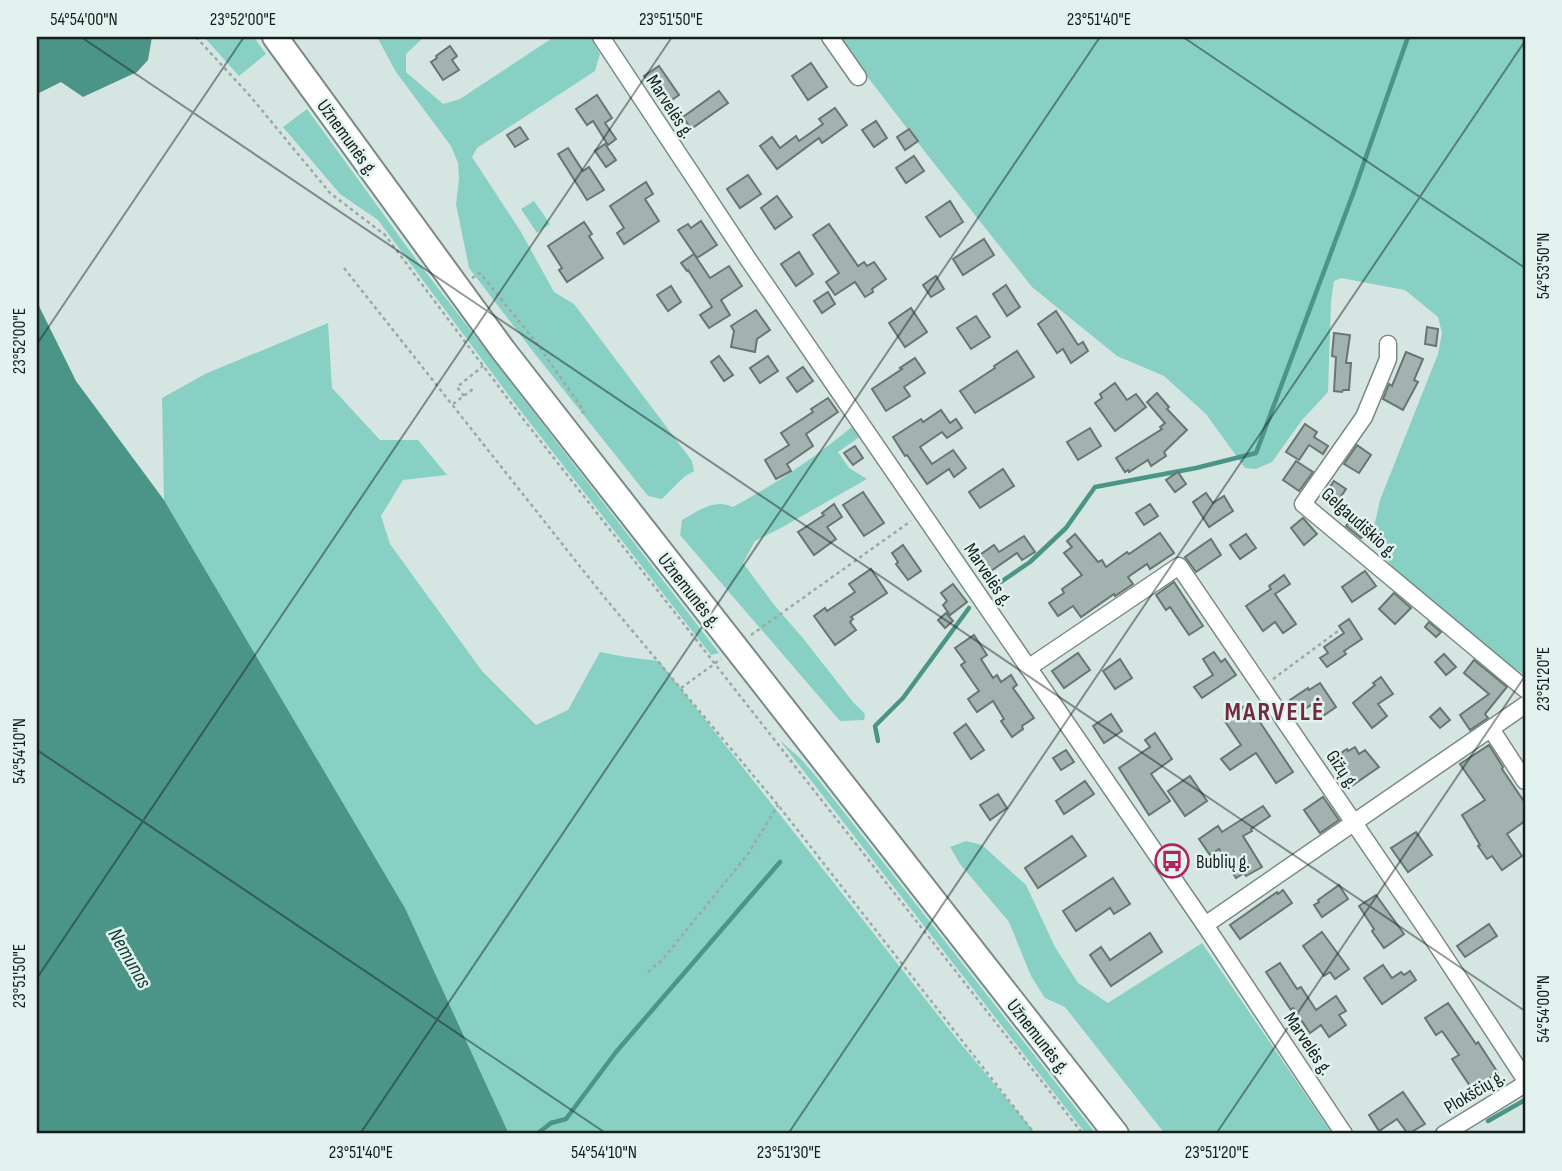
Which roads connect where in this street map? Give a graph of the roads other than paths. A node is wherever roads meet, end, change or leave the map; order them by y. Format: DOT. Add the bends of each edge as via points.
graph roads {
  1 [pos="275,37"];
  2 [pos="601,37"];
  3 [pos="830,37"];
  4 [pos="858,77"];
  5 [pos="1388,344"];
  6 [pos="1027,668"];
  7 [pos="1525,689"];
  8 [pos="1525,705"];
  9 [pos="1491,729"];
  10 [pos="1525,780"];
  11 [pos="1354,823"];
  12 [pos="1205,925"];
  13 [pos="1525,1079"];
  14 [pos="1525,1084"];
  15 [pos="1116,1134"];
  16 [pos="1345,1134"];
  17 [pos="1444,1134"];
  1 -- 15 [label="main road, Užnemunės g." via="565,429"];
  2 -- 6 [label="street, Marvelės g."];
  3 -- 4 [label="street"];
  5 -- 7 [label="street, Gelgaudiškio g." via="1388,359 1364,417 1303,504"];
  6 -- 11 [label="street, Gižų g." via="1179,566"];
  6 -- 12 [label="street, Marvelės g."];
  8 -- 9 [label="street"];
  9 -- 10 [label="street"];
  9 -- 11 [label="street"];
  11 -- 12 [label="street"];
  11 -- 13 [label="street, Gižų g."];
  12 -- 16 [label="street, Marvelės g."];
  14 -- 17 [label="street, Plokščių g."];
}
